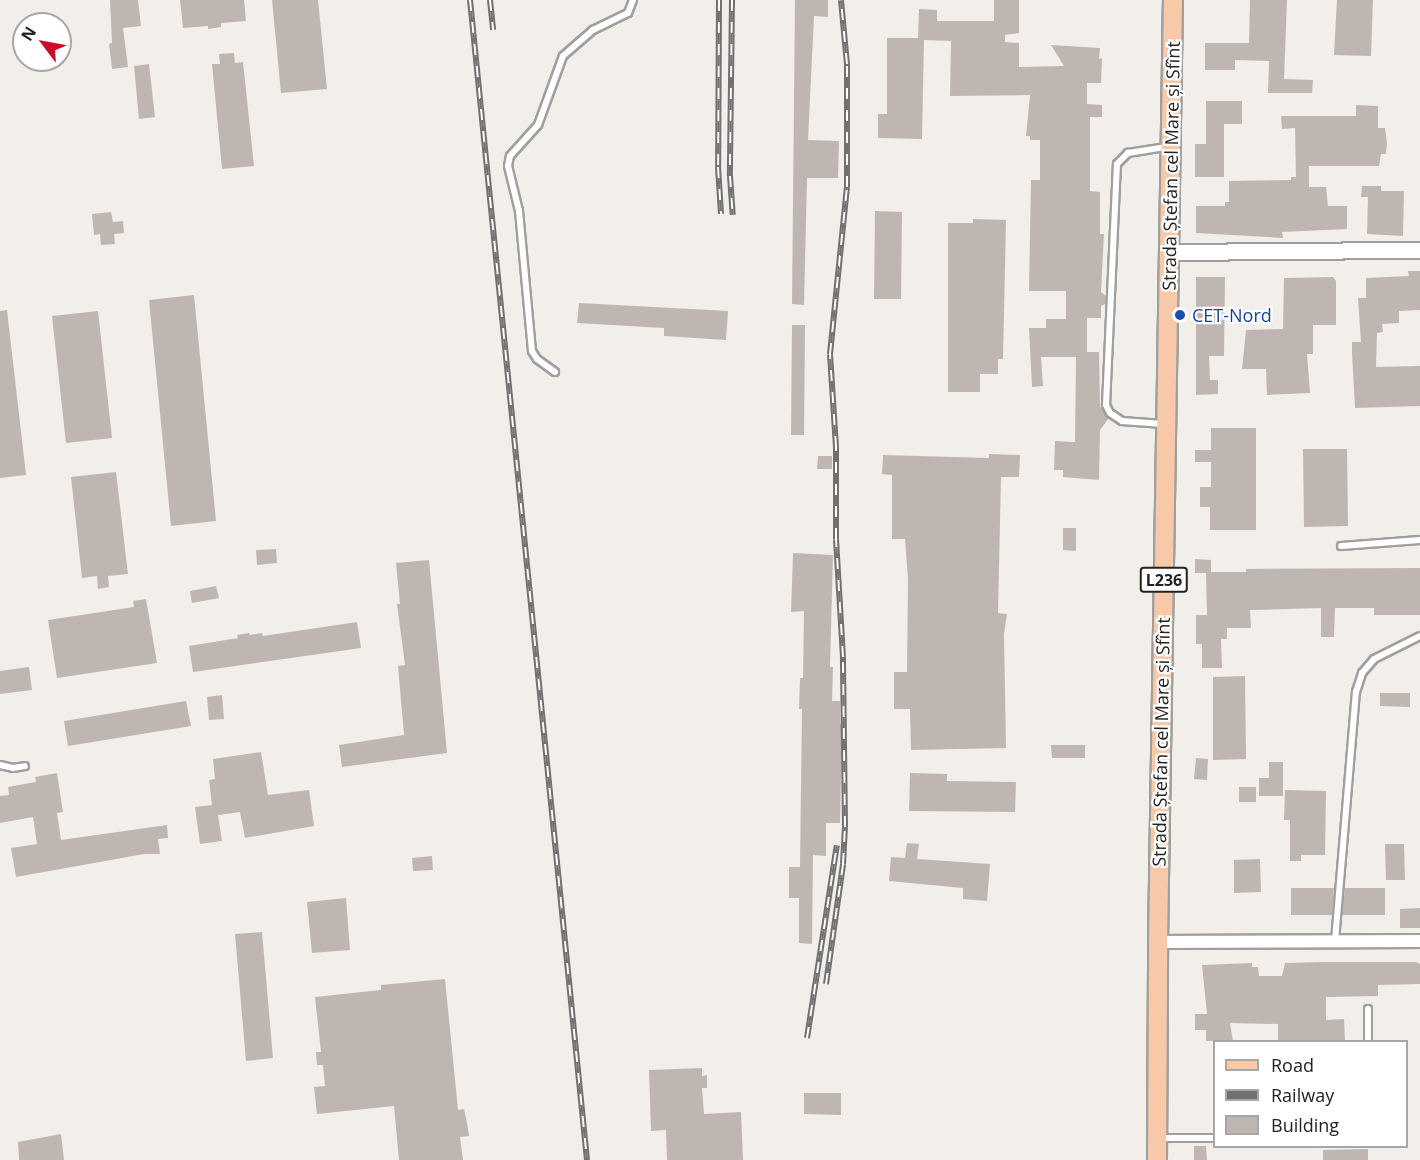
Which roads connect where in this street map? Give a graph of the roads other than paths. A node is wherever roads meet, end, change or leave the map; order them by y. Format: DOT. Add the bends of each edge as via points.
graph roads {
  1 [pos="633,0"];
  2 [pos="1173,0"];
  3 [pos="1172,146"];
  4 [pos="1420,250"];
  5 [pos="1171,252"];
  6 [pos="555,372"];
  7 [pos="1167,424"];
  8 [pos="1420,540"];
  9 [pos="1341,546"];
  10 [pos="1420,636"];
  11 [pos="0,765"];
  12 [pos="25,766"];
  13 [pos="1420,940"];
  14 [pos="1335,941"];
  15 [pos="1158,942"];
  16 [pos="1368,1009"];
  17 [pos="1368,1040"];
  18 [pos="1157,1138"];
  19 [pos="1213,1138"];
  20 [pos="1157,1160"];
  1 -- 6 [label="lane" via="628,13 593,30 570,47 563,56 538,125 510,156 508,166 522,231 532,351"];
  2 -- 3 [label="main road, Strada Ștefan cel Mare și Sfînt / L236"];
  3 -- 5 [label="main road, Strada Ștefan cel Mare și Sfînt / L236"];
  3 -- 7 [label="lane" via="1128,153 1117,164 1106,405 1122,421"];
  4 -- 5 [label="street"];
  5 -- 7 [label="main road, Strada Ștefan cel Mare și Sfînt / L236"];
  7 -- 15 [label="main road, Strada Ștefan cel Mare și Sfînt / L236"];
  8 -- 9 [label="lane"];
  10 -- 14 [label="lane" via="1374,659 1362,673 1356,692"];
  11 -- 12 [label="lane"];
  13 -- 14 [label="street"];
  14 -- 15 [label="street"];
  15 -- 18 [label="main road, Strada Ștefan cel Mare și Sfînt / L236"];
  16 -- 17 [label="lane"];
  18 -- 19 [label="lane"];
  18 -- 20 [label="main road, Strada Ștefan cel Mare și Sfînt / L236"];
}
